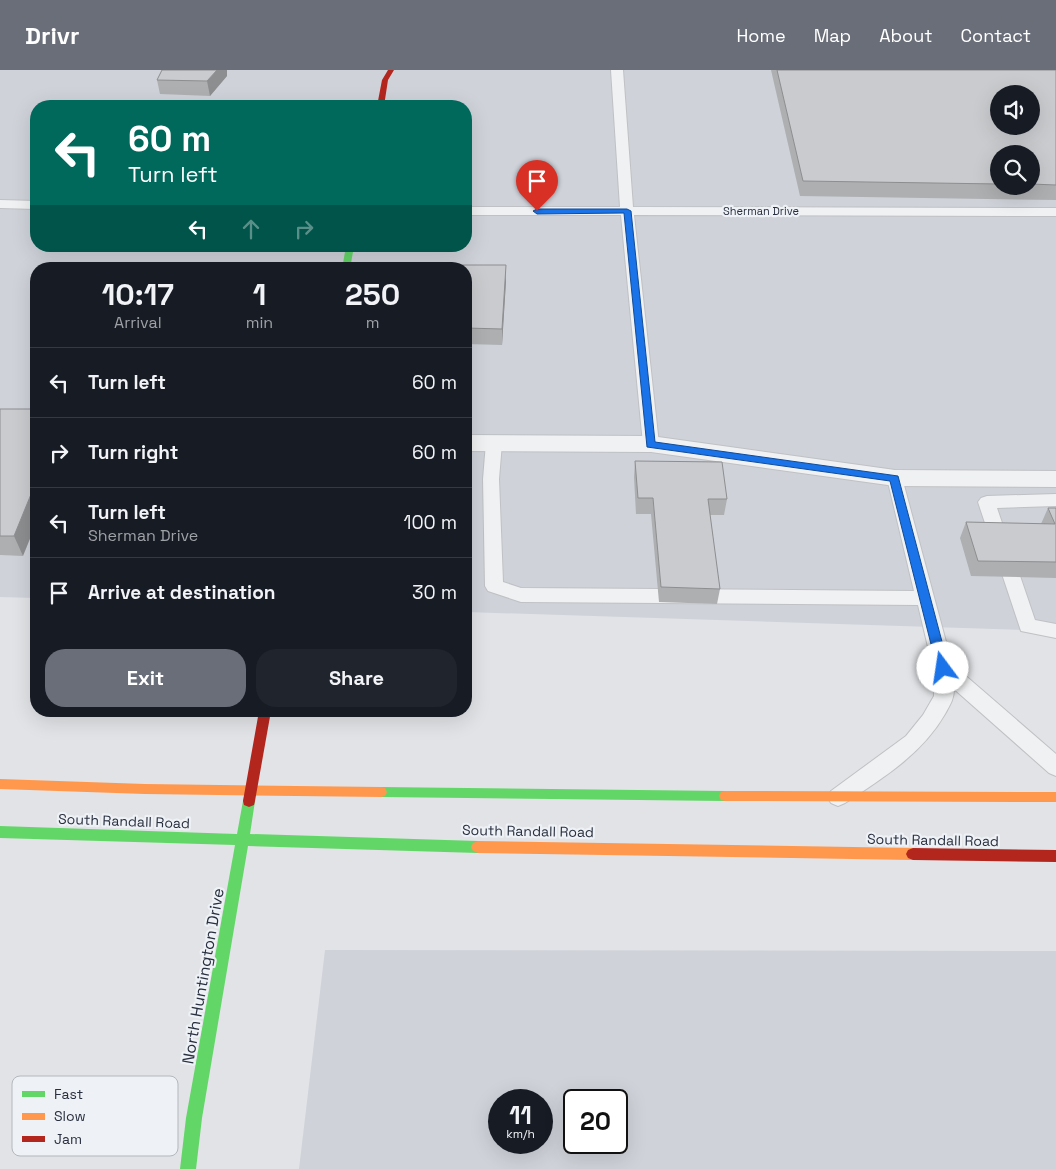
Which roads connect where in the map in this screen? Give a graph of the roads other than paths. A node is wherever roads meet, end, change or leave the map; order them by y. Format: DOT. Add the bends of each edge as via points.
graph roads {
  1 [pos="391,70"];
  2 [pos="617,70"];
  3 [pos="381,100"];
  4 [pos="0,204"];
  5 [pos="30,205"];
  6 [pos="472,211"];
  7 [pos="627,211"];
  8 [pos="1056,212"];
  9 [pos="472,443"];
  10 [pos="494,443"];
  11 [pos="651,444"];
  12 [pos="895,478"];
  13 [pos="1056,479"];
  14 [pos="1056,500"];
  15 [pos="925,598"];
  16 [pos="1056,631"];
  17 [pos="943,668"];
  18 [pos="264,717"];
  19 [pos="1056,767"];
  20 [pos="0,784"];
  21 [pos="252,789"];
  22 [pos="838,797"];
  23 [pos="1056,797"];
  24 [pos="0,832"];
  25 [pos="243,840"];
  26 [pos="1056,856"];
  27 [pos="188,1169"];
  1 -- 3 [label="main road"];
  2 -- 7 [label="lane"];
  4 -- 5 [label="lane"];
  6 -- 7 [label="lane, Sherman Drive"];
  7 -- 8 [label="lane, Sherman Drive"];
  7 -- 11 [label="lane"];
  9 -- 10 [label="street"];
  10 -- 11 [label="street"];
  10 -- 15 [label="lane" via="491,478 494,586 520,595"];
  11 -- 12 [label="street"];
  12 -- 13 [label="street"];
  12 -- 15 [label="lane"];
  14 -- 16 [label="lane" via="987,502 1028,626"];
  15 -- 17 [label="lane"];
  17 -- 19 [label="lane"];
  17 -- 22 [label="lane" via="944,697 913,742"];
  18 -- 21 [label="main road, North Huntington Drive"];
  20 -- 21 [label="main road"];
  21 -- 22 [label="main road"];
  21 -- 25 [label="main road, North Huntington Drive"];
  22 -- 23 [label="main road"];
  24 -- 25 [label="main road, South Randall Road"];
  25 -- 26 [label="main road, South Randall Road"];
  25 -- 27 [label="main road, North Huntington Drive"];
}
